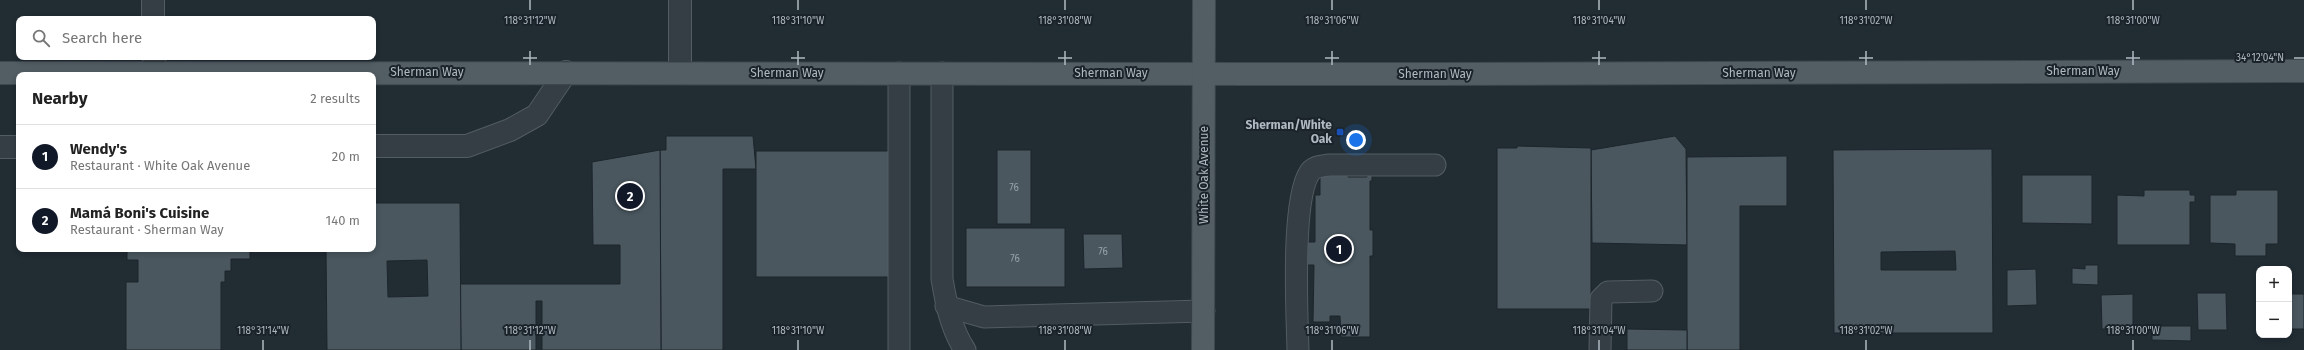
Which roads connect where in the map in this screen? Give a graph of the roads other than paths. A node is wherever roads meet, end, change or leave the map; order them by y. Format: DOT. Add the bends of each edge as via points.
graph roads {
  1 [pos="153,0"];
  2 [pos="680,0"];
  3 [pos="1204,0"];
  4 [pos="153,16"];
  5 [pos="154,68"];
  6 [pos="2304,71"];
  7 [pos="16,72"];
  8 [pos="31,72"];
  9 [pos="566,72"];
  10 [pos="680,72"];
  11 [pos="0,73"];
  12 [pos="899,73"];
  13 [pos="942,73"];
  14 [pos="1203,73"];
  15 [pos="376,146"];
  16 [pos="0,147"];
  17 [pos="16,147"];
  18 [pos="1435,165"];
  19 [pos="1652,291"];
  20 [pos="946,306"];
  21 [pos="1204,311"];
  22 [pos="899,350"];
  23 [pos="964,350"];
  24 [pos="1203,350"];
  25 [pos="1298,350"];
  26 [pos="1600,350"];
  1 -- 4 [label="street"];
  2 -- 10 [label="street"];
  3 -- 14 [label="main road, White Oak Avenue"];
  5 -- 8 [label="main road, Sherman Way"];
  5 -- 9 [label="main road, Sherman Way"];
  6 -- 14 [label="main road, Sherman Way"];
  7 -- 11 [label="main road, Sherman Way"];
  9 -- 10 [label="main road, Sherman Way"];
  9 -- 15 [label="street" via="537,115 510,130 467,146"];
  10 -- 12 [label="main road, Sherman Way"];
  12 -- 13 [label="main road, Sherman Way"];
  12 -- 22 [label="lane"];
  13 -- 14 [label="main road, Sherman Way"];
  13 -- 20 [label="lane" via="942,279"];
  14 -- 21 [label="main road, White Oak Avenue"];
  16 -- 17 [label="street"];
  18 -- 25 [label="lane" via="1329,165 1317,166 1310,172 1304,187 1298,228"];
  19 -- 26 [label="lane" via="1608,292 1601,299"];
  20 -- 21 [label="lane" via="984,318"];
  20 -- 23 [label="lane" via="958,341"];
  21 -- 24 [label="main road, White Oak Avenue"];
}
